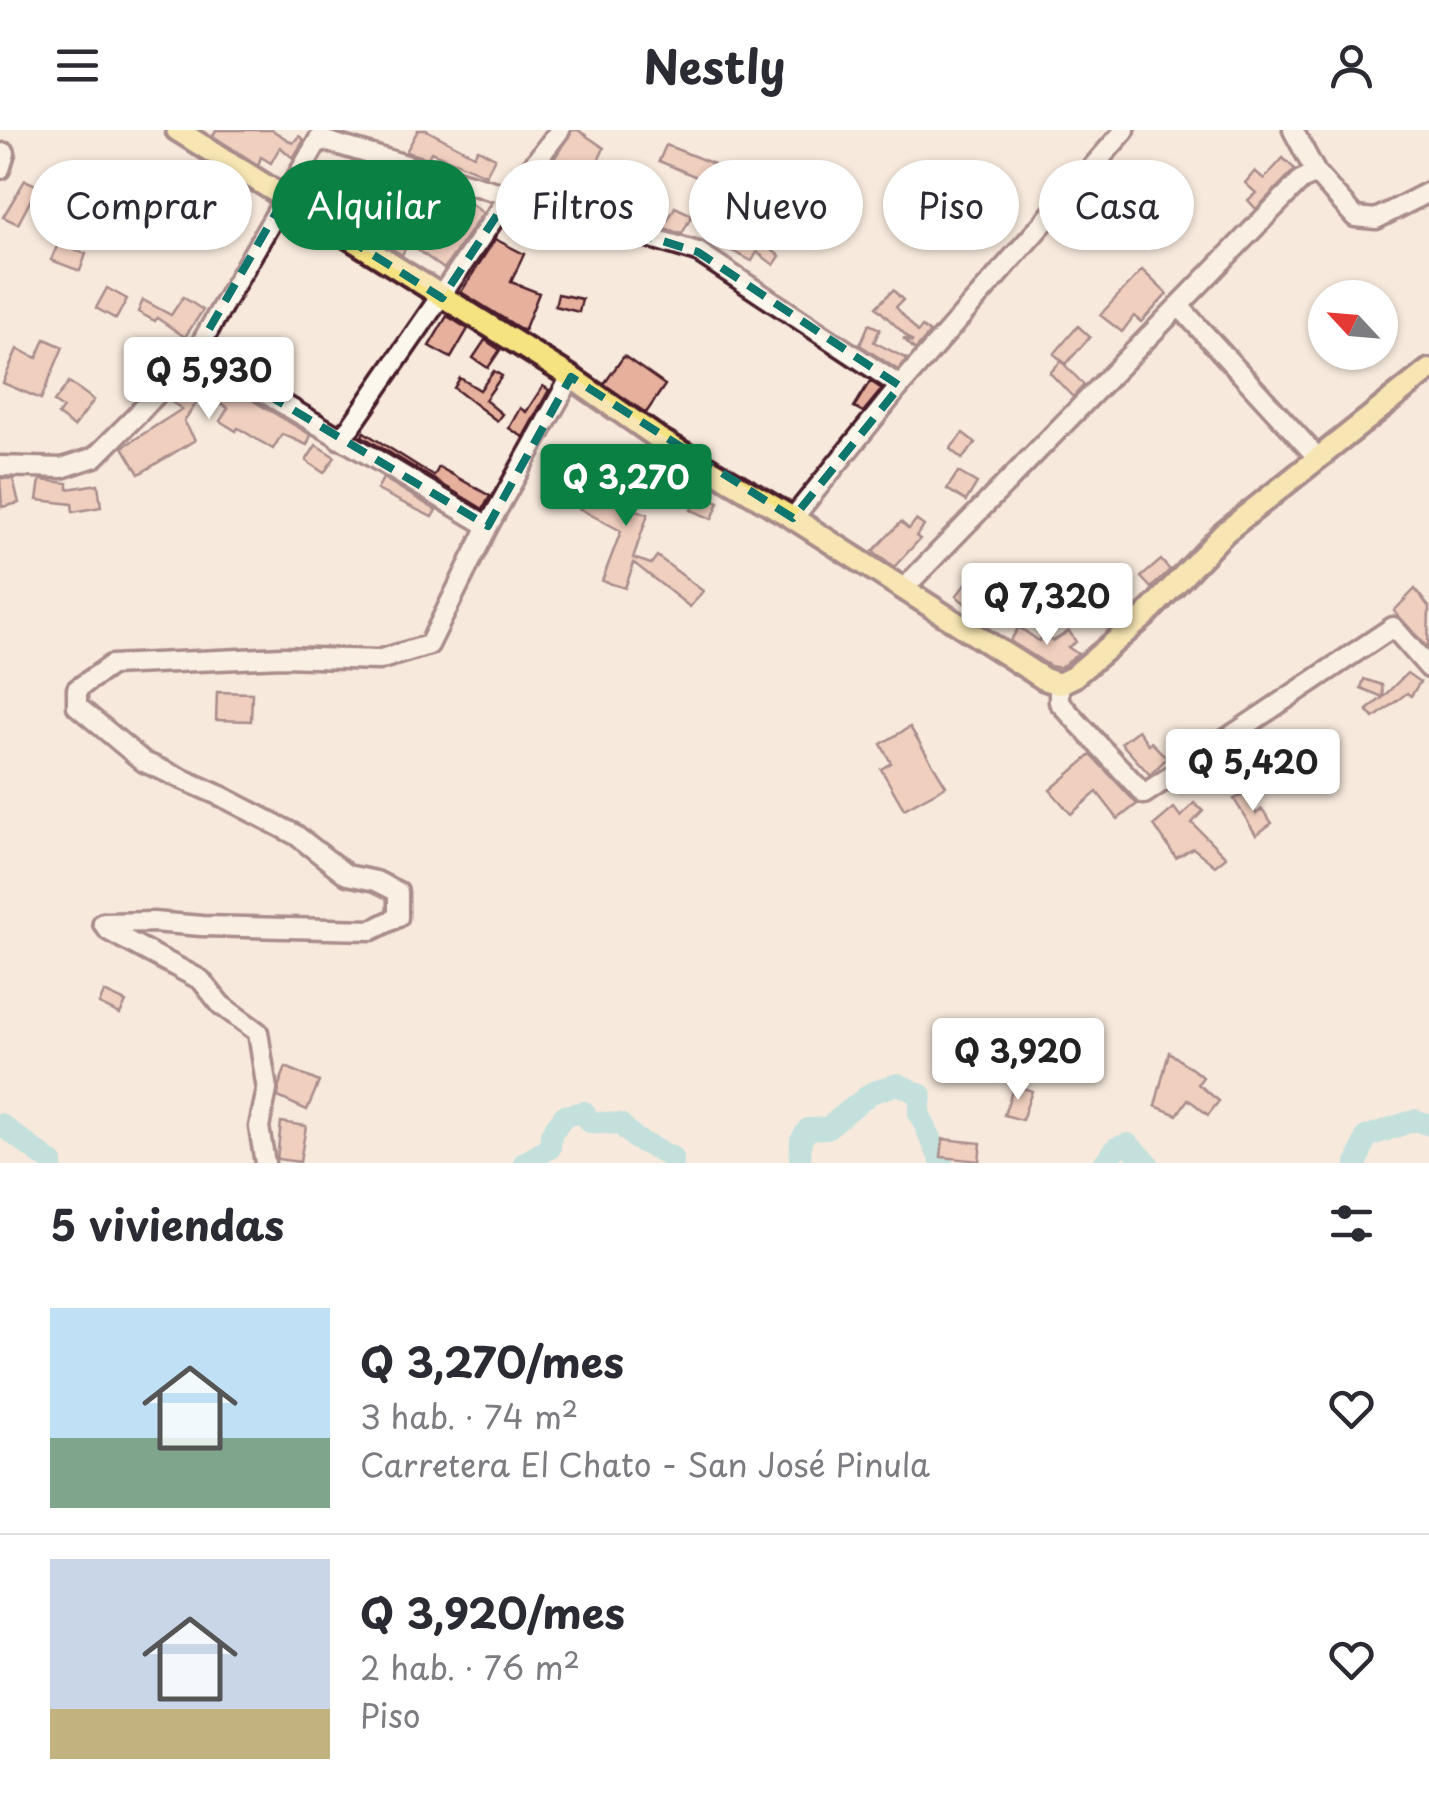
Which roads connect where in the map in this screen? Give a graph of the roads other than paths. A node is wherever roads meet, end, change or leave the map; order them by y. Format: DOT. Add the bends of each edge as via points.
graph roads {
  1 [pos="177,130"];
  2 [pos="560,130"];
  3 [pos="1125,130"];
  4 [pos="1292,130"];
  5 [pos="306,160"];
  6 [pos="392,160"];
  7 [pos="537,160"];
  8 [pos="1316,173"];
  9 [pos="272,191"];
  10 [pos="1429,192"];
  11 [pos="496,217"];
  12 [pos="272,220"];
  13 [pos="669,243"];
  14 [pos="365,250"];
  15 [pos="442,298"];
  16 [pos="1179,306"];
  17 [pos="196,352"];
  18 [pos="1429,370"];
  19 [pos="571,377"];
  20 [pos="900,386"];
  21 [pos="339,439"];
  22 [pos="1318,458"];
  23 [pos="0,466"];
  24 [pos="793,518"];
  25 [pos="488,526"];
  26 [pos="904,588"];
  27 [pos="1429,668"];
  28 [pos="1059,684"];
  29 [pos="265,1163"];
  1 -- 9 [label="main road"];
  2 -- 7 [label="street"];
  3 -- 20 [label="street"];
  4 -- 8 [label="street"];
  5 -- 6 [label="street" via="318,139"];
  8 -- 10 [label="street" via="1355,217 1376,220"];
  8 -- 16 [label="street" via="1300,180"];
  11 -- 15 [label="street"];
  12 -- 17 [label="street"];
  13 -- 20 [label="street" via="698,252"];
  14 -- 15 [label="main road"];
  15 -- 19 [label="main road"];
  15 -- 21 [label="street"];
  16 -- 22 [label="street"];
  16 -- 26 [label="street"];
  17 -- 21 [label="street"];
  17 -- 23 [label="street" via="95,457 62,468"];
  18 -- 22 [label="main road"];
  19 -- 24 [label="main road"];
  19 -- 25 [label="street"];
  20 -- 24 [label="street"];
  21 -- 25 [label="street"];
  22 -- 28 [label="main road" via="1224,533 1144,617"];
  24 -- 26 [label="main road"];
  25 -- 29 [label="street" via="429,646 378,660 111,665 77,689 77,706 144,762 296,835 348,875 398,892 398,917 372,930 103,923 201,980 258,1032 267,1090 258,1127"];
  26 -- 28 [label="main road"];
  27 -- 28 [label="street" via="1393,627 1144,794 1059,702"];
}
